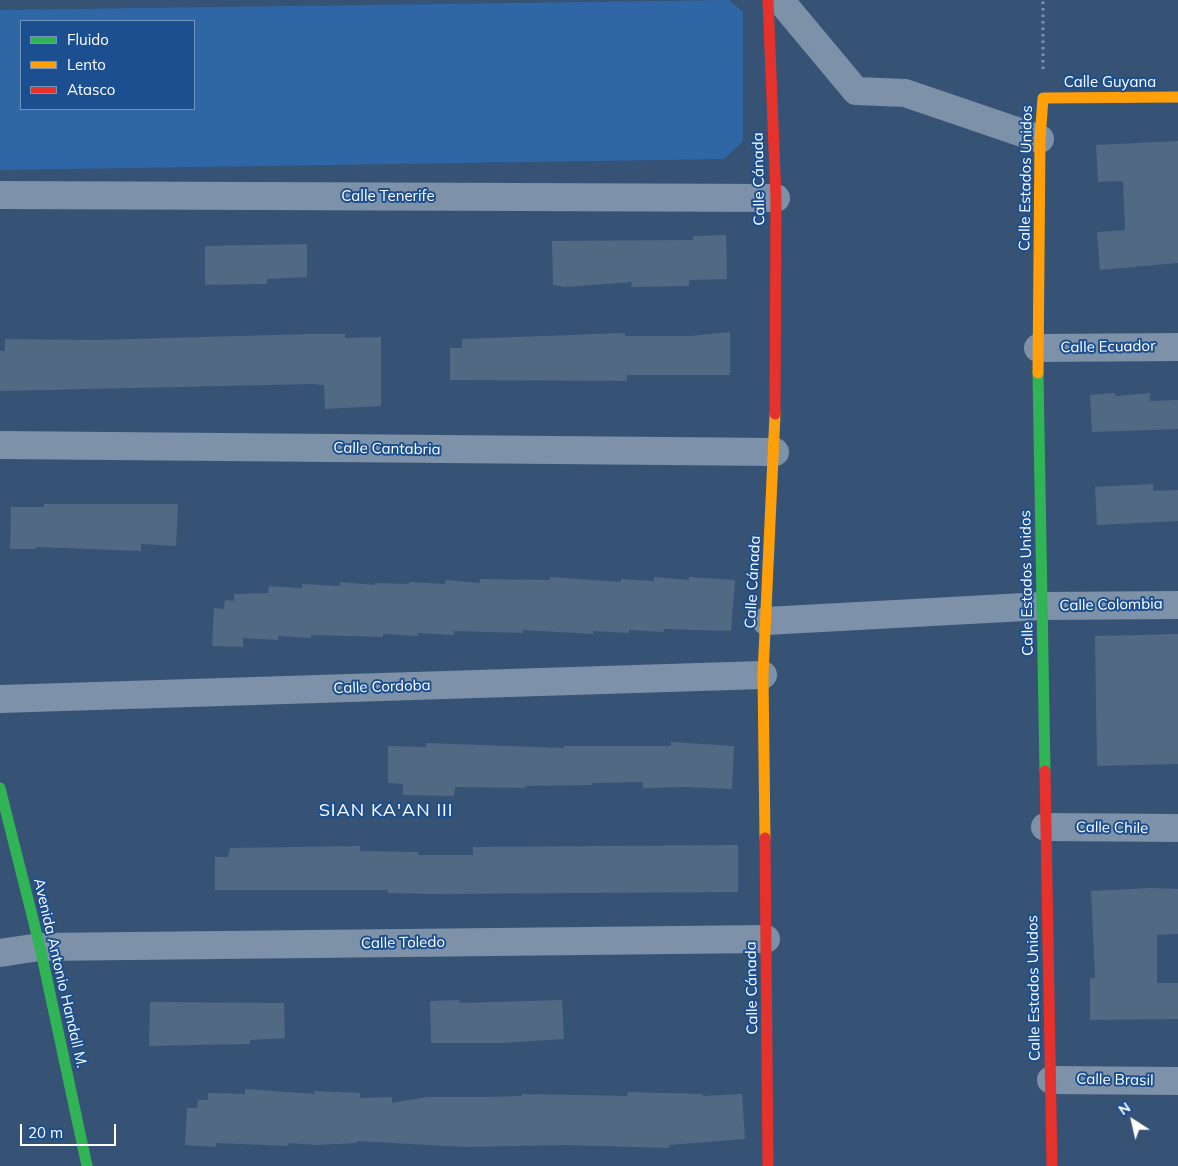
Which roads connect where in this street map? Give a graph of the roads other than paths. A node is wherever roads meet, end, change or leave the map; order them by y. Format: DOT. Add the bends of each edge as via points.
graph roads {
  1 [pos="768,0"];
  2 [pos="780,0"];
  3 [pos="1178,97"];
  4 [pos="1043,98"];
  5 [pos="1040,139"];
  6 [pos="0,195"];
  7 [pos="776,198"];
  8 [pos="1178,347"];
  9 [pos="1038,348"];
  10 [pos="0,445"];
  11 [pos="775,452"];
  12 [pos="1178,605"];
  13 [pos="1043,606"];
  14 [pos="766,621"];
  15 [pos="763,675"];
  16 [pos="0,699"];
  17 [pos="0,788"];
  18 [pos="1045,827"];
  19 [pos="1178,828"];
  20 [pos="766,939"];
  21 [pos="40,947"];
  22 [pos="0,953"];
  23 [pos="1052,1080"];
  24 [pos="1178,1081"];
  25 [pos="86,1166"];
  26 [pos="768,1166"];
  27 [pos="1052,1166"];
  1 -- 7 [label="street, Calle Cánada"];
  2 -- 5 [label="street" via="856,91 905,93"];
  3 -- 4 [label="street, Calle Guyana"];
  4 -- 5 [label="street, Calle Estados Unidos"];
  5 -- 9 [label="street, Calle Estados Unidos"];
  6 -- 7 [label="street, Calle Tenerife"];
  7 -- 11 [label="street, Calle Cánada"];
  8 -- 9 [label="street, Calle Ecuador"];
  9 -- 13 [label="street, Calle Estados Unidos"];
  10 -- 11 [label="street, Calle Cantabria"];
  11 -- 14 [label="street, Calle Cánada"];
  12 -- 13 [label="street, Calle Colombia"];
  13 -- 14 [label="street, Calle Colombia"];
  13 -- 18 [label="street, Calle Estados Unidos"];
  14 -- 15 [label="street, Calle Cánada"];
  15 -- 16 [label="street, Calle Cordoba"];
  15 -- 20 [label="street, Calle Cánada"];
  17 -- 21 [label="street, Avenida Antonio Handall M."];
  18 -- 19 [label="street, Calle Chile"];
  18 -- 23 [label="street, Calle Estados Unidos"];
  20 -- 21 [label="street, Calle Toledo"];
  20 -- 26 [label="street, Calle Cánada"];
  21 -- 22 [label="street, Calle Toledo"];
  21 -- 25 [label="street, Avenida Antonio Handall M."];
  23 -- 24 [label="street, Calle Brasil"];
  23 -- 27 [label="street, Calle Estados Unidos"];
}
